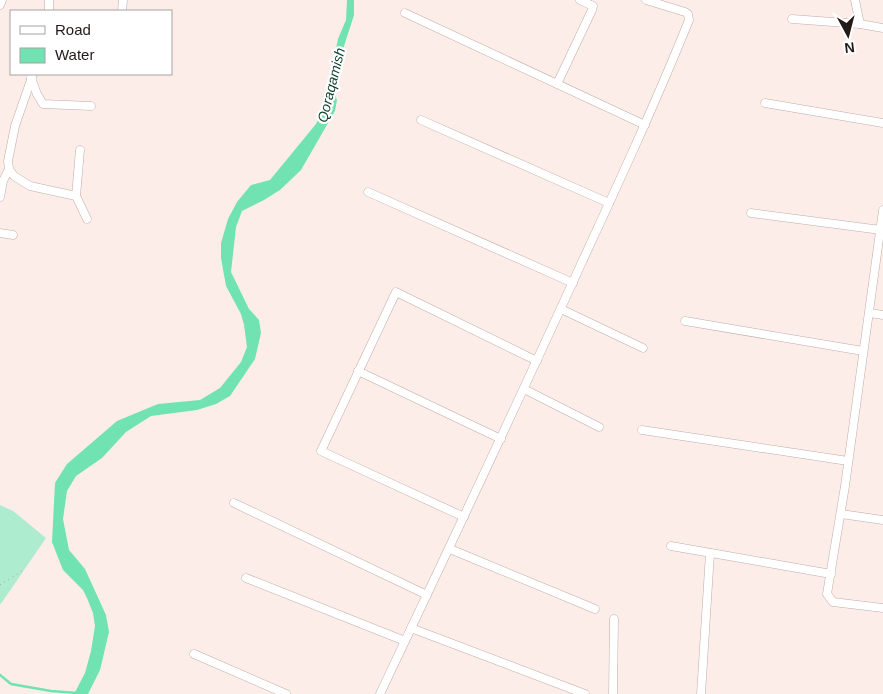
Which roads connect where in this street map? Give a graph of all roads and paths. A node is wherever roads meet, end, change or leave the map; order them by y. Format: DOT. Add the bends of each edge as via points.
graph roads {
  1 [pos="2,0"];
  2 [pos="580,0"];
  3 [pos="646,0"];
  4 [pos="855,0"];
  5 [pos="594,3"];
  6 [pos="0,5"];
  7 [pos="405,13"];
  8 [pos="792,19"];
  9 [pos="860,24"];
  10 [pos="883,28"];
  11 [pos="32,76"];
  12 [pos="557,84"];
  13 [pos="765,103"];
  14 [pos="91,106"];
  15 [pos="421,120"];
  16 [pos="883,123"];
  17 [pos="645,125"];
  18 [pos="80,150"];
  19 [pos="9,169"];
  20 [pos="368,192"];
  21 [pos="76,196"];
  22 [pos="0,197"];
  23 [pos="609,203"];
  24 [pos="883,210"];
  25 [pos="751,213"];
  26 [pos="87,219"];
  27 [pos="881,230"];
  28 [pos="0,233"];
  29 [pos="13,235"];
  30 [pos="573,283"];
  31 [pos="561,309"];
  32 [pos="870,313"];
  33 [pos="883,315"];
  34 [pos="685,321"];
  35 [pos="643,348"];
  36 [pos="863,351"];
  37 [pos="537,361"];
  38 [pos="358,371"];
  39 [pos="524,389"];
  40 [pos="599,427"];
  41 [pos="642,430"];
  42 [pos="501,439"];
  43 [pos="848,461"];
  44 [pos="234,503"];
  45 [pos="841,514"];
  46 [pos="464,517"];
  47 [pos="883,520"];
  48 [pos="671,546"];
  49 [pos="450,549"];
  50 [pos="710,553"];
  51 [pos="25,569"];
  52 [pos="831,574"];
  53 [pos="246,578"];
  54 [pos="0,585"];
  55 [pos="427,595"];
  56 [pos="883,608"];
  57 [pos="595,609"];
  58 [pos="614,619"];
  59 [pos="411,628"];
  60 [pos="405,641"];
  61 [pos="194,654"];
  62 [pos="286,694"];
  63 [pos="380,694"];
  64 [pos="585,694"];
  65 [pos="613,694"];
  66 [pos="701,694"];
  1 -- 6 [label="street"];
  2 -- 5 [label="street"];
  3 -- 17 [label="street" via="685,12 689,20"];
  4 -- 9 [label="street"];
  5 -- 12 [label="street"];
  7 -- 12 [label="street"];
  8 -- 9 [label="street"];
  9 -- 10 [label="street"];
  11 -- 14 [label="street" via="43,104"];
  11 -- 19 [label="street" via="15,126"];
  12 -- 17 [label="street"];
  13 -- 16 [label="street"];
  15 -- 23 [label="street"];
  17 -- 23 [label="street"];
  18 -- 21 [label="street"];
  19 -- 21 [label="street" via="30,186"];
  19 -- 22 [label="street"];
  20 -- 30 [label="street"];
  21 -- 26 [label="street"];
  23 -- 30 [label="street"];
  24 -- 27 [label="street"];
  25 -- 27 [label="street"];
  27 -- 32 [label="street"];
  28 -- 29 [label="street"];
  30 -- 31 [label="street"];
  31 -- 35 [label="street"];
  31 -- 37 [label="street"];
  32 -- 33 [label="street"];
  32 -- 36 [label="street"];
  34 -- 36 [label="street"];
  36 -- 43 [label="street"];
  37 -- 38 [label="street" via="396,292"];
  37 -- 39 [label="street"];
  38 -- 42 [label="street"];
  38 -- 46 [label="street" via="320,451"];
  39 -- 40 [label="street"];
  39 -- 42 [label="street"];
  41 -- 43 [label="street"];
  42 -- 46 [label="street"];
  43 -- 45 [label="street"];
  44 -- 55 [label="street"];
  45 -- 47 [label="street"];
  45 -- 52 [label="street"];
  46 -- 49 [label="street"];
  48 -- 50 [label="street"];
  49 -- 55 [label="street"];
  49 -- 57 [label="street"];
  50 -- 52 [label="street"];
  50 -- 66 [label="street"];
  51 -- 54 [label="path"];
  52 -- 56 [label="street" via="827,594 833,602"];
  53 -- 60 [label="street"];
  55 -- 59 [label="street"];
  58 -- 65 [label="street"];
  59 -- 60 [label="street"];
  59 -- 64 [label="street"];
  60 -- 63 [label="street"];
  61 -- 62 [label="street"];
}
